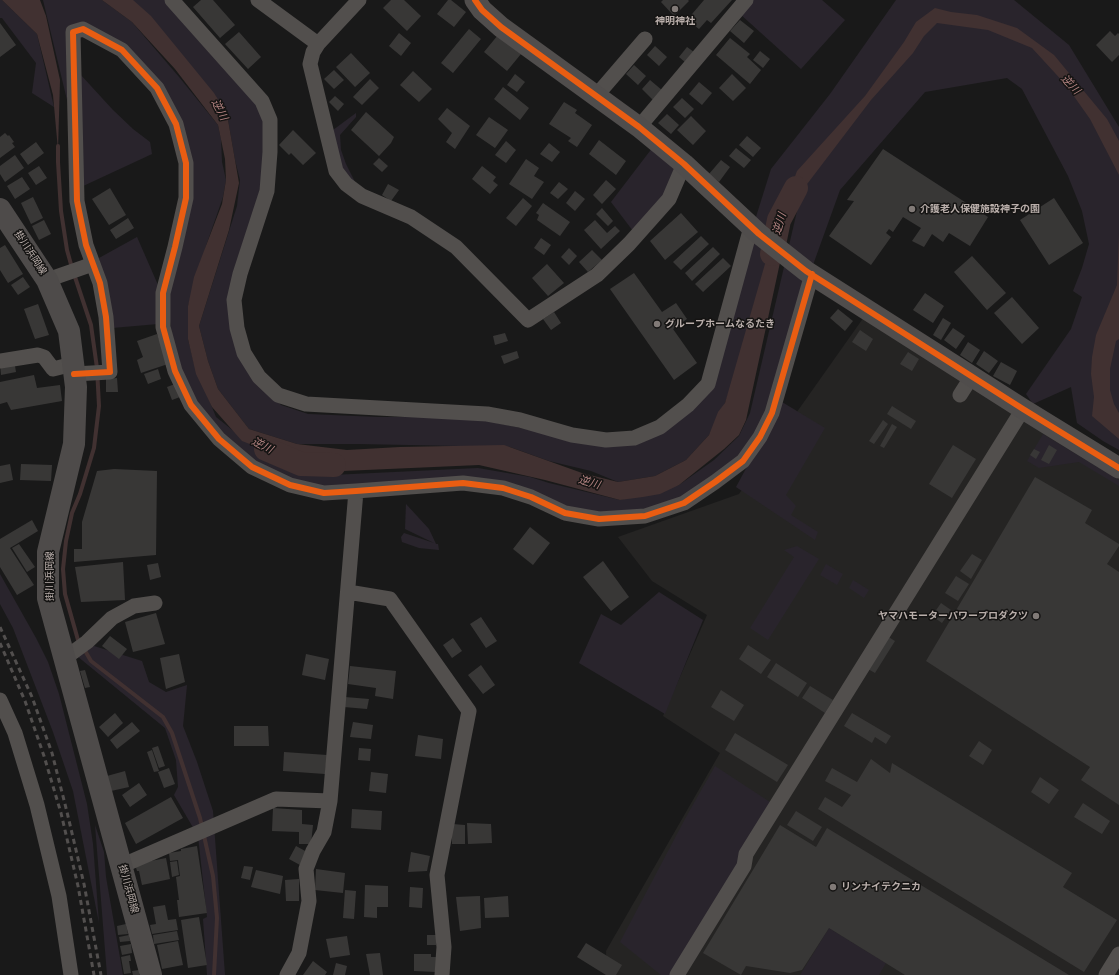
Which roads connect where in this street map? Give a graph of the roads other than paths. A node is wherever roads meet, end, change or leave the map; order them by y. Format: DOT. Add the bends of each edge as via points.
graph roads {
  1 [pos="172,0"];
  2 [pos="258,0"];
  3 [pos="359,0"];
  4 [pos="476,0"];
  5 [pos="746,0"];
  6 [pos="645,39"];
  7 [pos="318,44"];
  8 [pos="596,96"];
  9 [pos="639,127"];
  10 [pos="684,164"];
  11 [pos="0,209"];
  12 [pos="755,231"];
  13 [pos="89,266"];
  14 [pos="809,273"];
  15 [pos="55,278"];
  16 [pos="0,361"];
  17 [pos="78,370"];
  18 [pos="972,376"];
  19 [pos="960,395"];
  20 [pos="1023,409"];
  21 [pos="1119,468"];
  22 [pos="356,491"];
  23 [pos="348,592"];
  24 [pos="155,603"];
  25 [pos="69,655"];
  26 [pos="0,700"];
  27 [pos="330,801"];
  28 [pos="121,866"];
  29 [pos="1119,954"];
  30 [pos="71,975"];
  31 [pos="151,975"];
  32 [pos="287,975"];
  33 [pos="442,975"];
  34 [pos="677,975"];
  35 [pos="1106,975"];
  1 -- 12 [label="street" via="262,101 270,120 267,191 234,300 237,328 244,353 258,377 278,395 306,404 487,414 520,420 572,435 606,440 634,438 660,427 688,405 708,384"];
  2 -- 7 [label="street"];
  3 -- 7 [label="street"];
  4 -- 8 [label="street" via="482,10 501,27"];
  5 -- 9 [label="street"];
  6 -- 8 [label="street"];
  7 -- 10 [label="street" via="310,64 336,171 346,184 362,196 411,217 456,247 528,320 597,275 629,244 669,200"];
  8 -- 9 [label="street"];
  9 -- 10 [label="street"];
  10 -- 12 [label="street"];
  11 -- 15 [label="main road, 掛川浜岡線"];
  12 -- 14 [label="street"];
  13 -- 15 [label="street"];
  13 -- 17 [label="street" via="100,283 106,317 110,372"];
  13 -- 22 [label="street" via="77,201 73,32 83,29 122,50 157,88 176,124 186,163 186,198 163,292 163,327 176,371 191,405 219,439 252,467 290,485 324,493"];
  14 -- 18 [label="street"];
  14 -- 22 [label="street" via="772,413 760,437 742,461 684,503 646,516 598,519 565,513 531,497 503,488 463,483"];
  15 -- 17 [label="main road, 掛川浜岡線"];
  16 -- 17 [label="street" via="38,355 44,357 53,369"];
  17 -- 25 [label="main road, 掛川浜岡線" via="74,444 48,552 48,598"];
  18 -- 19 [label="street"];
  18 -- 20 [label="street"];
  20 -- 21 [label="street"];
  20 -- 34 [label="street" via="746,854 744,866"];
  22 -- 23 [label="street"];
  23 -- 27 [label="street"];
  23 -- 33 [label="street" via="390,599 469,711 437,875 444,947"];
  24 -- 25 [label="street" via="134,606 112,618"];
  25 -- 28 [label="main road, 掛川浜岡線"];
  26 -- 30 [label="street" via="15,733 36,805 59,896"];
  27 -- 28 [label="street" via="276,799"];
  27 -- 32 [label="street" via="324,832 306,869 310,900 299,953"];
  28 -- 31 [label="main road, 掛川浜岡線"];
  29 -- 35 [label="street"];
}
